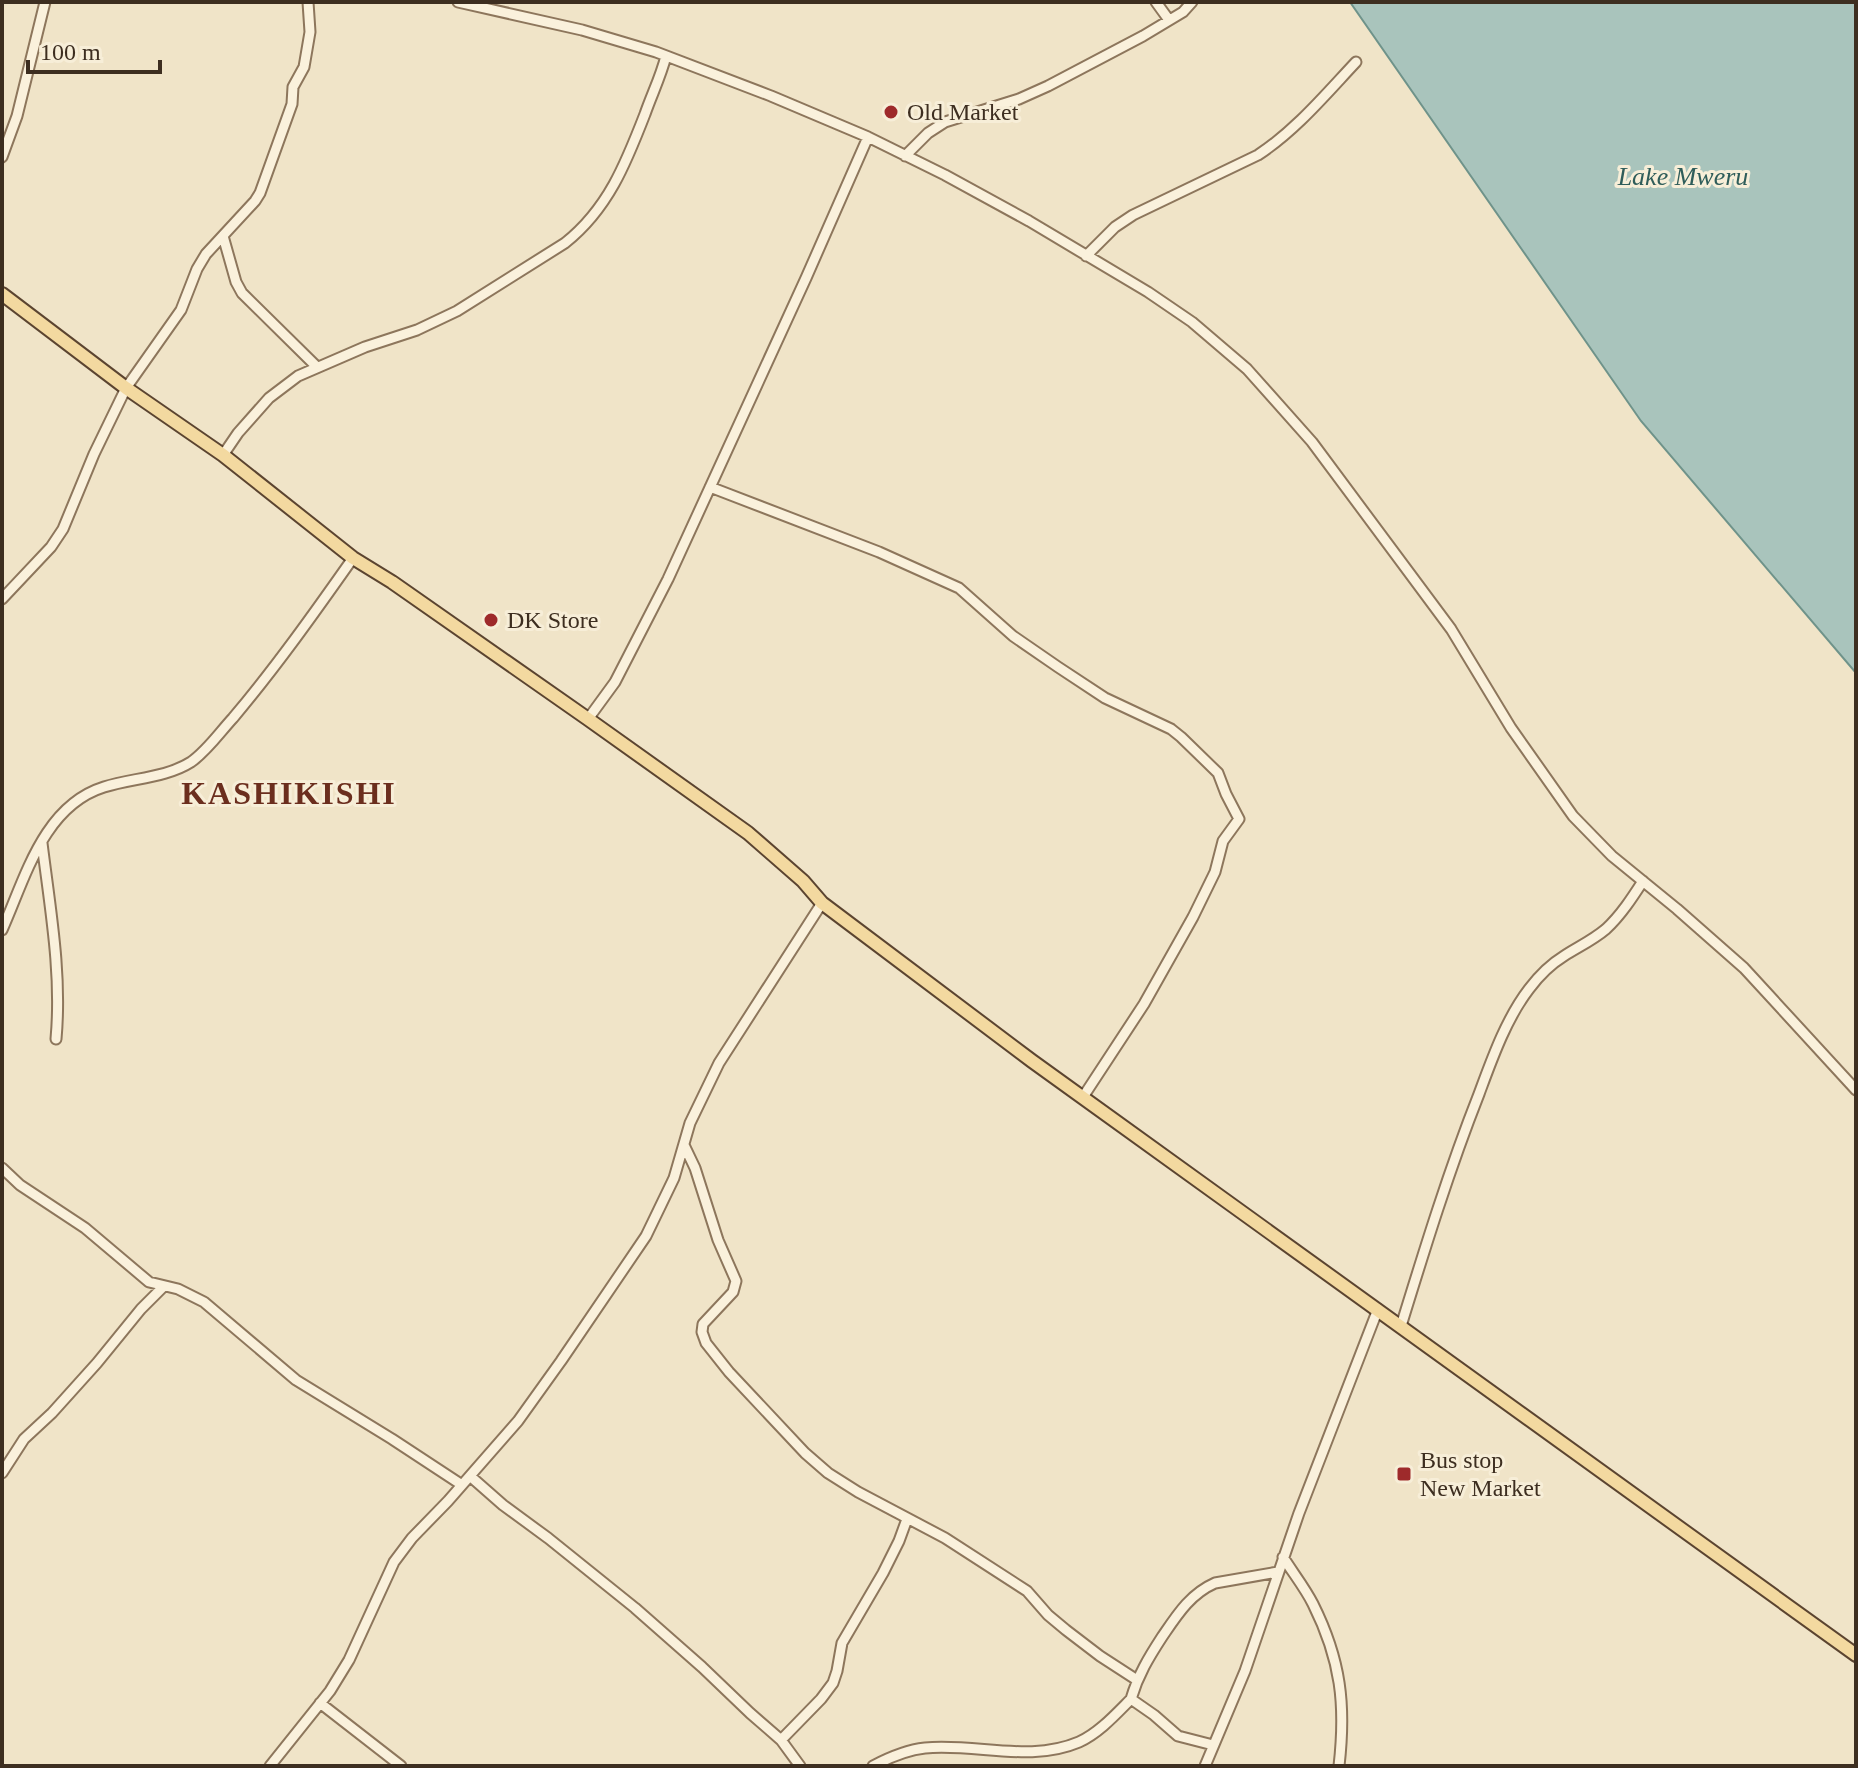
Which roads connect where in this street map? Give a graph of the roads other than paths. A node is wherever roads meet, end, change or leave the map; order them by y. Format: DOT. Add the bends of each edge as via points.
graph roads {
  1 [pos="45,2"];
  2 [pos="308,2"];
  3 [pos="458,2"];
  4 [pos="1156,2"];
  5 [pos="1192,2"];
  6 [pos="1169,20"];
  7 [pos="666,56"];
  8 [pos="1356,62"];
  9 [pos="868,137"];
  10 [pos="905,156"];
  11 [pos="2,157"];
  12 [pos="223,236"];
  13 [pos="1086,256"];
  14 [pos="2,294"];
  15 [pos="317,367"];
  16 [pos="126,388"];
  17 [pos="223,455"];
  18 [pos="710,487"];
  19 [pos="353,558"];
  20 [pos="2,599"];
  21 [pos="588,719"];
  22 [pos="42,841"];
  23 [pos="1643,881"];
  24 [pos="822,903"];
  25 [pos="2,930"];
  26 [pos="56,1039"];
  27 [pos="1856,1090"];
  28 [pos="1083,1097"];
  29 [pos="684,1145"];
  30 [pos="2,1168"];
  31 [pos="163,1287"];
  32 [pos="1378,1309"];
  33 [pos="1401,1326"];
  34 [pos="2,1473"];
  35 [pos="470,1476"];
  36 [pos="462,1485"];
  37 [pos="907,1519"];
  38 [pos="1283,1557"];
  39 [pos="1278,1572"];
  40 [pos="1856,1655"];
  41 [pos="1137,1680"];
  42 [pos="1131,1699"];
  43 [pos="320,1703"];
  44 [pos="781,1740"];
  45 [pos="1213,1745"];
  46 [pos="270,1766"];
  47 [pos="401,1766"];
  48 [pos="800,1766"];
  49 [pos="873,1766"];
  50 [pos="1205,1766"];
  51 [pos="1339,1766"];
  1 -- 11 [label="street"];
  2 -- 12 [label="street" via="304,67 263,186"];
  3 -- 7 [label="street" via="582,30"];
  4 -- 6 [label="street"];
  5 -- 6 [label="street"];
  6 -- 10 [label="street" via="1019,99 945,122"];
  7 -- 9 [label="street"];
  7 -- 15 [label="street" via="627,158 581,231 457,311"];
  8 -- 13 [label="street" via="1276,143 1133,215"];
  9 -- 10 [label="street"];
  9 -- 18 [label="street"];
  10 -- 13 [label="street"];
  12 -- 15 [label="street" via="242,293"];
  12 -- 16 [label="street" via="206,254 181,310"];
  13 -- 23 [label="street" via="1192,322 1275,400 1451,629 1573,816"];
  14 -- 16 [label="main road"];
  15 -- 17 [label="street" via="269,398"];
  16 -- 17 [label="main road"];
  16 -- 20 [label="street" via="63,529"];
  17 -- 19 [label="main road"];
  18 -- 21 [label="street" via="615,682"];
  18 -- 28 [label="street" via="959,588 1013,636 1105,698 1171,729 1218,773 1239,819 1223,841 1193,917"];
  19 -- 21 [label="main road"];
  19 -- 22 [label="street" via="255,692 192,761 101,787 72,804"];
  21 -- 24 [label="main road" via="748,833"];
  22 -- 25 [label="street"];
  22 -- 26 [label="street" via="57,970"];
  23 -- 27 [label="street" via="1744,968"];
  23 -- 33 [label="street" via="1605,930 1544,972 1514,1013 1470,1117"];
  24 -- 28 [label="main road"];
  24 -- 29 [label="street" via="719,1063"];
  28 -- 32 [label="main road"];
  29 -- 35 [label="street" via="646,1236 518,1421"];
  29 -- 37 [label="street" via="736,1281 733,1292 703,1324 706,1343 805,1453 828,1473"];
  30 -- 31 [label="street" via="149,1282"];
  31 -- 34 [label="street" via="24,1439"];
  31 -- 36 [label="street" via="204,1302 296,1380"];
  32 -- 33 [label="main road"];
  32 -- 38 [label="street"];
  33 -- 40 [label="main road"];
  35 -- 36 [label="street"];
  35 -- 44 [label="street" via="635,1608"];
  36 -- 43 [label="street" via="394,1562 349,1660"];
  37 -- 41 [label="street" via="1027,1591 1066,1630"];
  37 -- 44 [label="street" via="842,1643 833,1683"];
  38 -- 39 [label="street"];
  38 -- 51 [label="street" via="1312,1602 1340,1678"];
  39 -- 41 [label="street" via="1215,1583 1199,1592 1180,1610"];
  39 -- 45 [label="street"];
  41 -- 42 [label="street"];
  42 -- 45 [label="street" via="1178,1736"];
  42 -- 49 [label="street" via="1094,1733 1066,1746 1022,1752 928,1748"];
  43 -- 46 [label="street"];
  43 -- 47 [label="street"];
  44 -- 48 [label="street"];
  45 -- 50 [label="street"];
}
